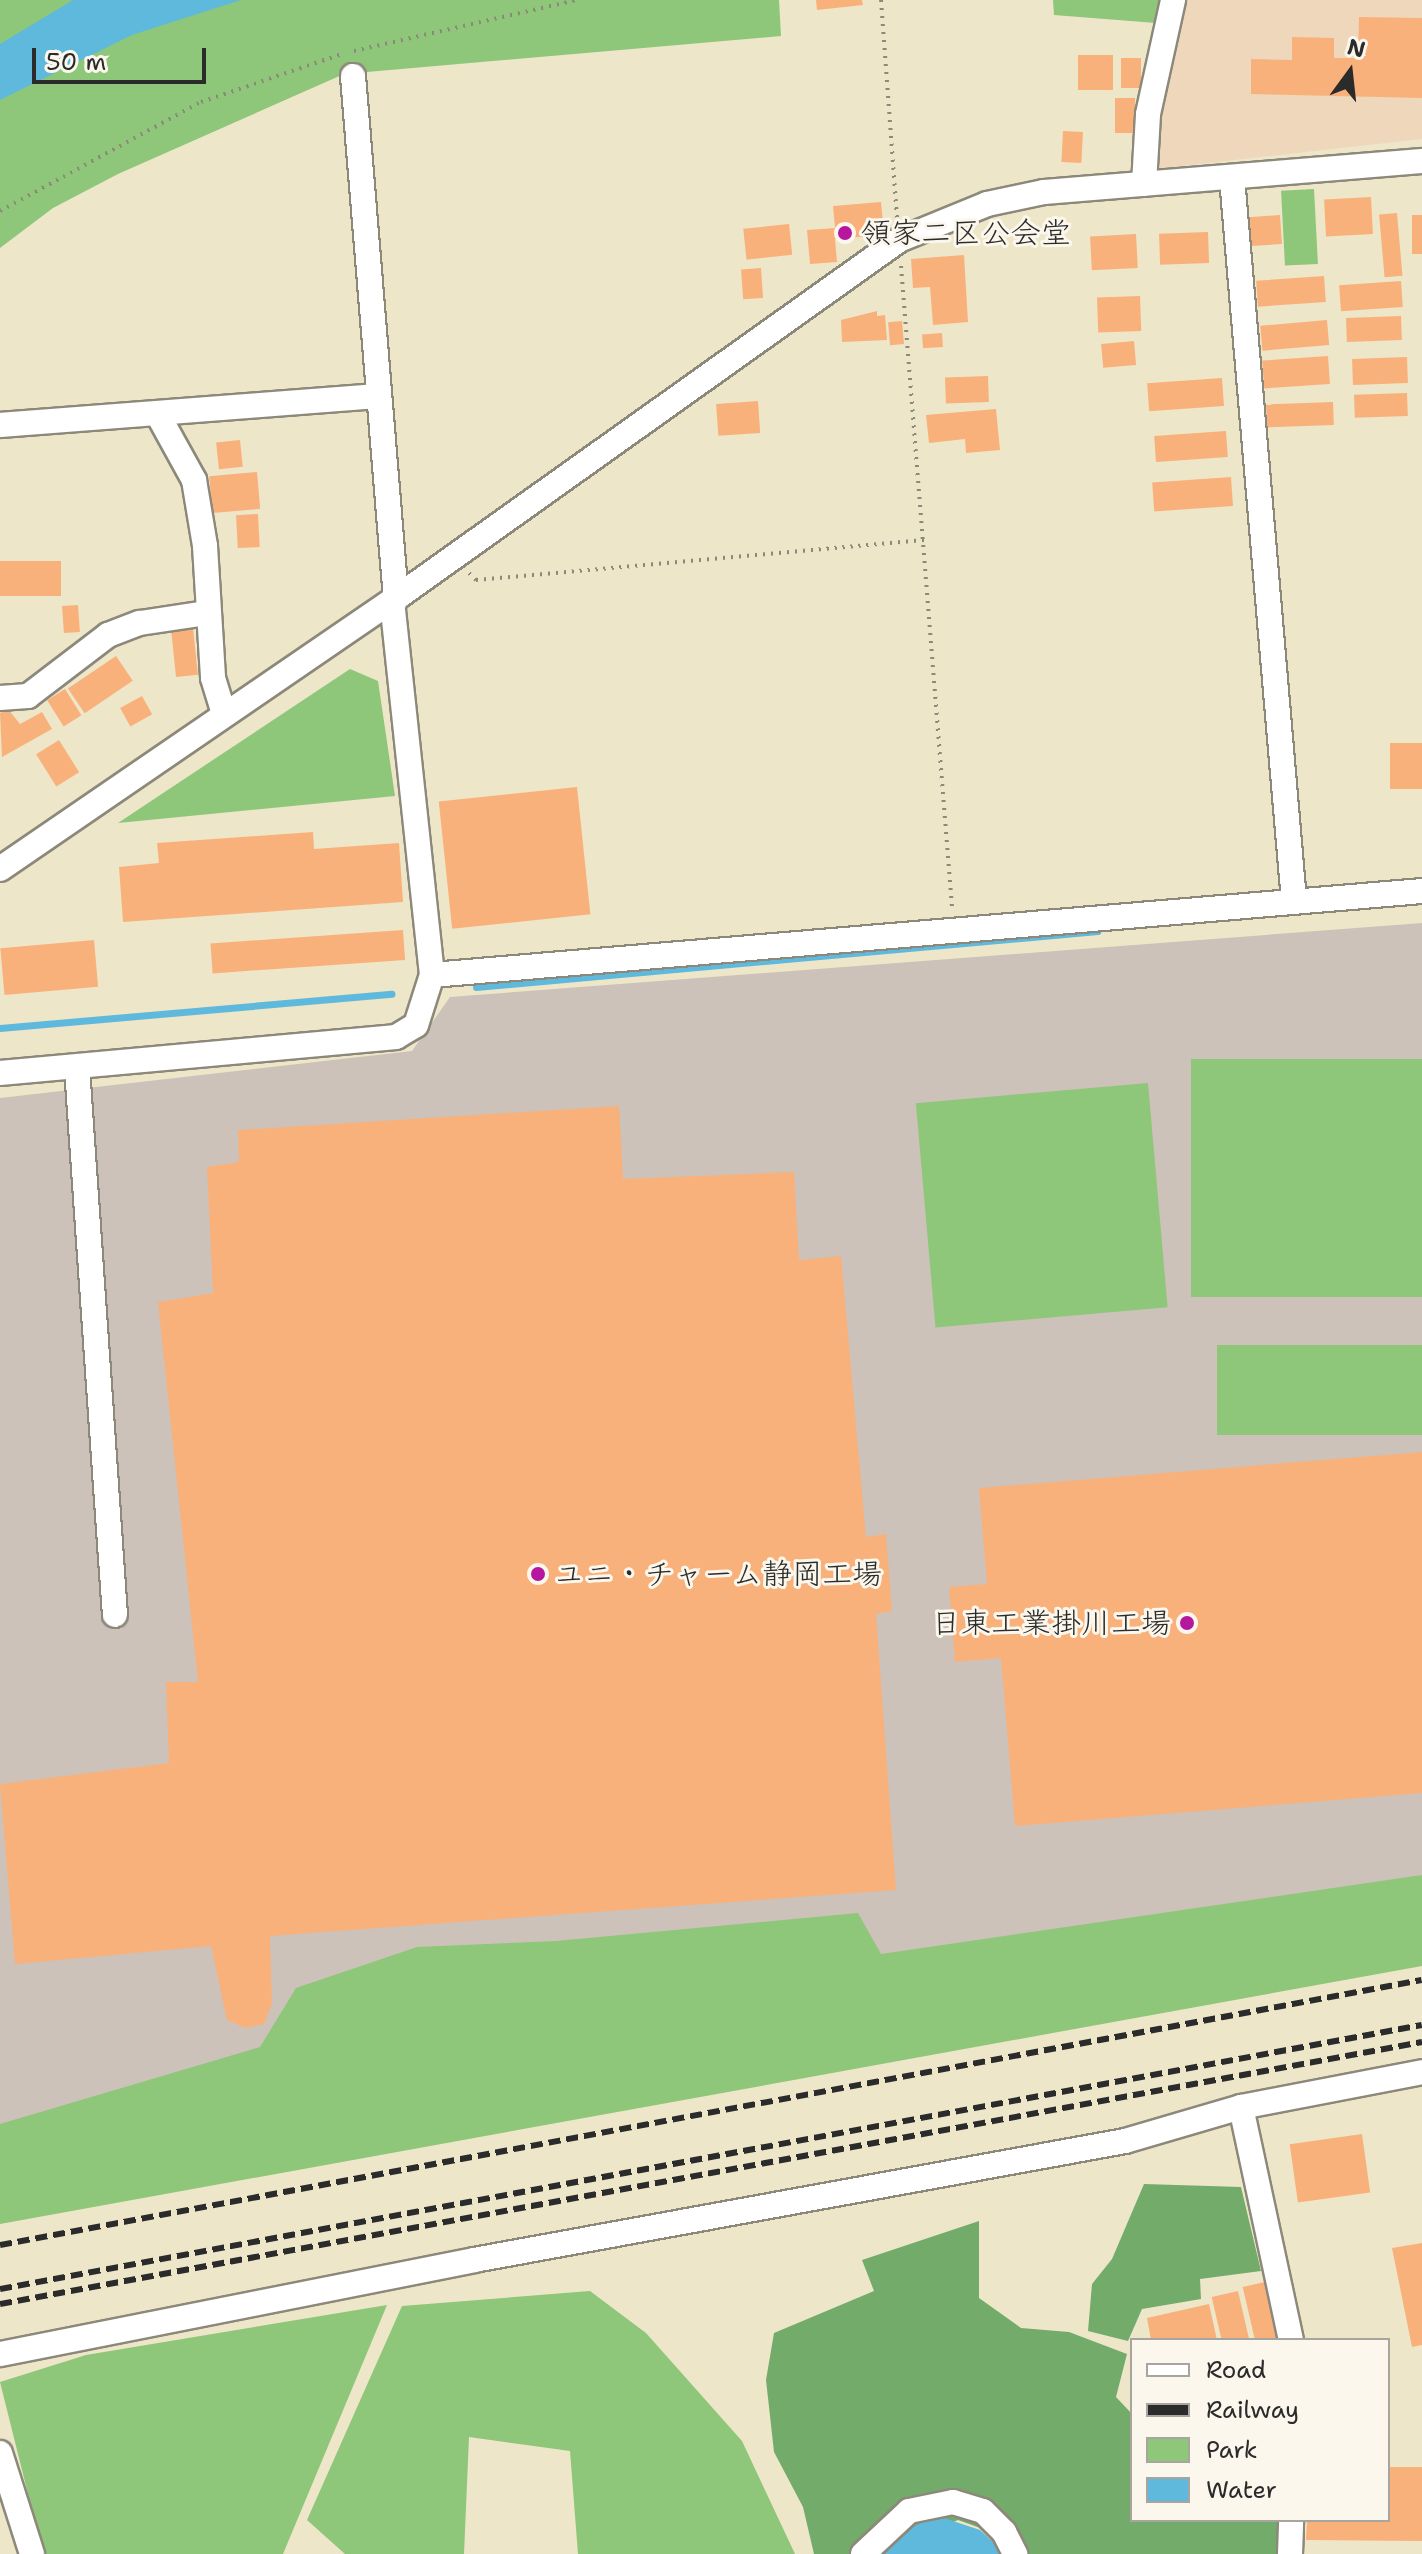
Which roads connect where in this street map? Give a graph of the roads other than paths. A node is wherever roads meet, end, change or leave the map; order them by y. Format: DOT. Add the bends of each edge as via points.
graph roads {
  1 [pos="1173,0"];
  2 [pos="353,76"];
  3 [pos="1422,161"];
  4 [pos="1232,178"];
  5 [pos="1144,184"];
  6 [pos="379,396"];
  7 [pos="157,413"];
  8 [pos="0,425"];
  9 [pos="394,600"];
  10 [pos="207,613"];
  11 [pos="0,698"];
  12 [pos="224,714"];
  13 [pos="0,869"];
  14 [pos="1422,891"];
  15 [pos="1294,901"];
  16 [pos="432,975"];
  17 [pos="77,1068"];
  18 [pos="0,1073"];
  19 [pos="115,1615"];
  20 [pos="1422,2072"];
  21 [pos="1241,2107"];
  22 [pos="1291,2338"];
  23 [pos="0,2354"];
  24 [pos="0,2453"];
  25 [pos="1291,2522"];
  26 [pos="32,2554"];
  27 [pos="863,2554"];
  28 [pos="1015,2554"];
  29 [pos="1290,2554"];
  1 -- 5 [label="street" via="1148,114"];
  2 -- 6 [label="street"];
  3 -- 4 [label="street"];
  4 -- 5 [label="street"];
  4 -- 15 [label="street"];
  5 -- 9 [label="street" via="1044,192 987,204 899,240"];
  6 -- 7 [label="street"];
  6 -- 9 [label="street"];
  7 -- 8 [label="street"];
  7 -- 10 [label="street" via="194,480 205,546"];
  9 -- 12 [label="street"];
  9 -- 16 [label="street"];
  10 -- 11 [label="street" via="140,623 108,635 28,696"];
  10 -- 12 [label="street" via="213,678"];
  12 -- 13 [label="street"];
  14 -- 15 [label="street"];
  15 -- 16 [label="street"];
  16 -- 17 [label="street" via="416,1025 396,1037"];
  17 -- 18 [label="street"];
  17 -- 19 [label="street"];
  20 -- 21 [label="street"];
  21 -- 22 [label="street"];
  21 -- 23 [label="street" via="1125,2141 474,2260"];
  24 -- 26 [label="street"];
  25 -- 29 [label="street"];
  27 -- 28 [label="street" via="909,2511 953,2502 983,2511 1004,2532"];
}
